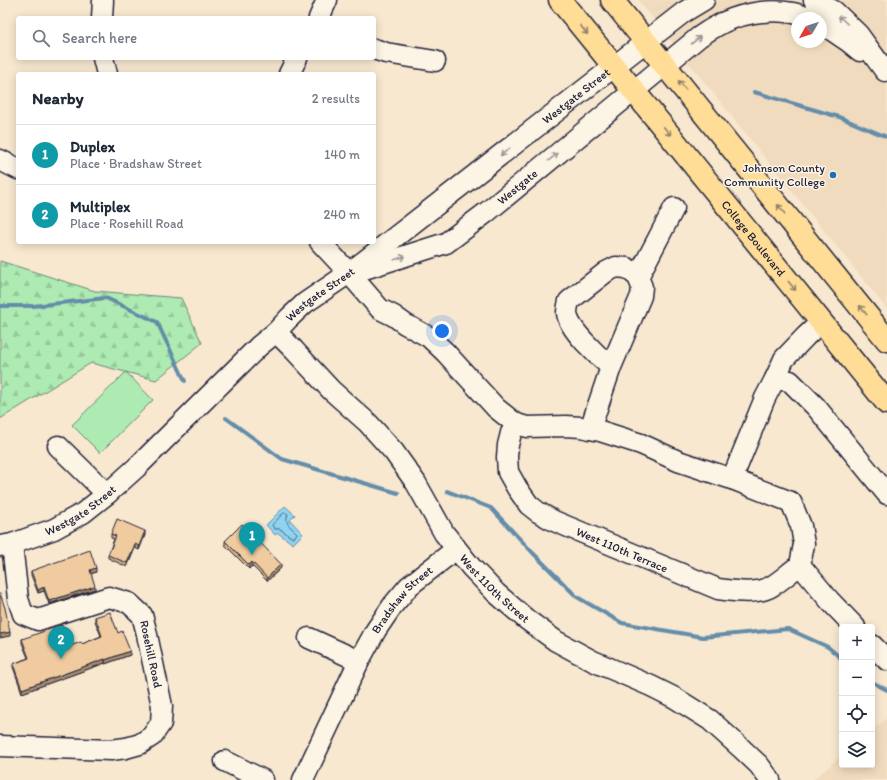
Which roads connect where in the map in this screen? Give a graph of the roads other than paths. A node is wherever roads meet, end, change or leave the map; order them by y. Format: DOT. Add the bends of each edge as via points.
graph roads {
  1 [pos="103,0"];
  2 [pos="327,0"];
  3 [pos="560,0"];
  4 [pos="612,0"];
  5 [pos="704,0"];
  6 [pos="814,0"];
  7 [pos="791,13"];
  8 [pos="102,16"];
  9 [pos="320,16"];
  10 [pos="827,27"];
  11 [pos="646,42"];
  12 [pos="376,50"];
  13 [pos="104,60"];
  14 [pos="295,60"];
  15 [pos="434,61"];
  16 [pos="666,65"];
  17 [pos="614,67"];
  18 [pos="106,72"];
  19 [pos="290,72"];
  20 [pos="886,72"];
  21 [pos="634,91"];
  22 [pos="0,160"];
  23 [pos="16,168"];
  24 [pos="674,208"];
  25 [pos="322,244"];
  26 [pos="349,273"];
  27 [pos="638,277"];
  28 [pos="821,322"];
  29 [pos="276,332"];
  30 [pos="887,340"];
  31 [pos="610,367"];
  32 [pos="775,379"];
  33 [pos="887,403"];
  34 [pos="517,424"];
  35 [pos="590,429"];
  36 [pos="58,446"];
  37 [pos="732,480"];
  38 [pos="107,494"];
  39 [pos="887,494"];
  40 [pos="6,545"];
  41 [pos="456,549"];
  42 [pos="800,565"];
  43 [pos="852,624"];
  44 [pos="309,638"];
  45 [pos="875,648"];
  46 [pos="887,660"];
  47 [pos="359,661"];
  48 [pos="0,746"];
  49 [pos="225,761"];
  50 [pos="263,780"];
  51 [pos="303,780"];
  52 [pos="770,780"];
  1 -- 8 [label="street"];
  2 -- 9 [label="street"];
  3 -- 17 [label="main road, College Boulevard, one-way"];
  4 -- 11 [label="main road"];
  5 -- 11 [label="street, Westgate Street" via="684,12"];
  20 -- 6 [label="street, one-way" via="858,34 834,11"];
  16 -- 7 [label="street, Westgate, one-way" via="715,26 749,13"];
  10 -- 20 [label="street"];
  11 -- 16 [label="main road"];
  11 -- 17 [label="street, Westgate Street"];
  12 -- 15 [label="street"];
  13 -- 18 [label="street"];
  14 -- 19 [label="street"];
  16 -- 21 [label="street, Westgate"];
  30 -- 16 [label="main road, one-way"];
  17 -- 21 [label="main road, College Boulevard"];
  17 -- 26 [label="street, Westgate Street, one-way"];
  26 -- 21 [label="street, Westgate, one-way" via="446,244"];
  21 -- 28 [label="main road, College Boulevard, one-way"];
  22 -- 23 [label="street"];
  24 -- 27 [label="street"];
  25 -- 26 [label="street"];
  26 -- 29 [label="street, Westgate Street" via="305,303"];
  26 -- 34 [label="street" via="380,309 429,337 496,408"];
  27 -- 31 [label="street" via="642,287 640,296"];
  27 -- 31 [label="street" via="627,268 616,267 569,301 567,313 570,322 592,351"];
  28 -- 32 [label="street" via="784,359"];
  28 -- 33 [label="main road, College Boulevard"];
  29 -- 38 [label="street, Westgate Street"];
  29 -- 41 [label="street, West 110th Street" via="394,452 416,483 444,534"];
  31 -- 35 [label="street"];
  32 -- 37 [label="street"];
  32 -- 39 [label="street" via="790,381 816,407"];
  34 -- 35 [label="street" via="527,427 566,426"];
  34 -- 42 [label="street, West 110th Terrace" via="508,445 508,472 529,505 554,521 718,589 745,592 771,587"];
  35 -- 37 [label="street" via="641,444 678,461"];
  36 -- 38 [label="street"];
  37 -- 42 [label="street" via="791,502 801,526 804,544"];
  38 -- 40 [label="street, Westgate Street" via="83,513 54,529"];
  40 -- 48 [label="street, Rosehill Road" via="23,614 38,620 109,597 129,603 142,615 162,712 161,722 152,736 140,744 126,748 111,750"];
  41 -- 47 [label="street, Bradshaw Street" via="409,586 376,630"];
  41 -- 52 [label="street, West 110th Street" via="496,593 526,619 556,641 593,661 675,698 710,720 759,765"];
  42 -- 43 [label="street"];
  44 -- 47 [label="street"];
  45 -- 46 [label="street"];
  47 -- 51 [label="street, Bradshaw Street"];
  49 -- 50 [label="street"];
}
